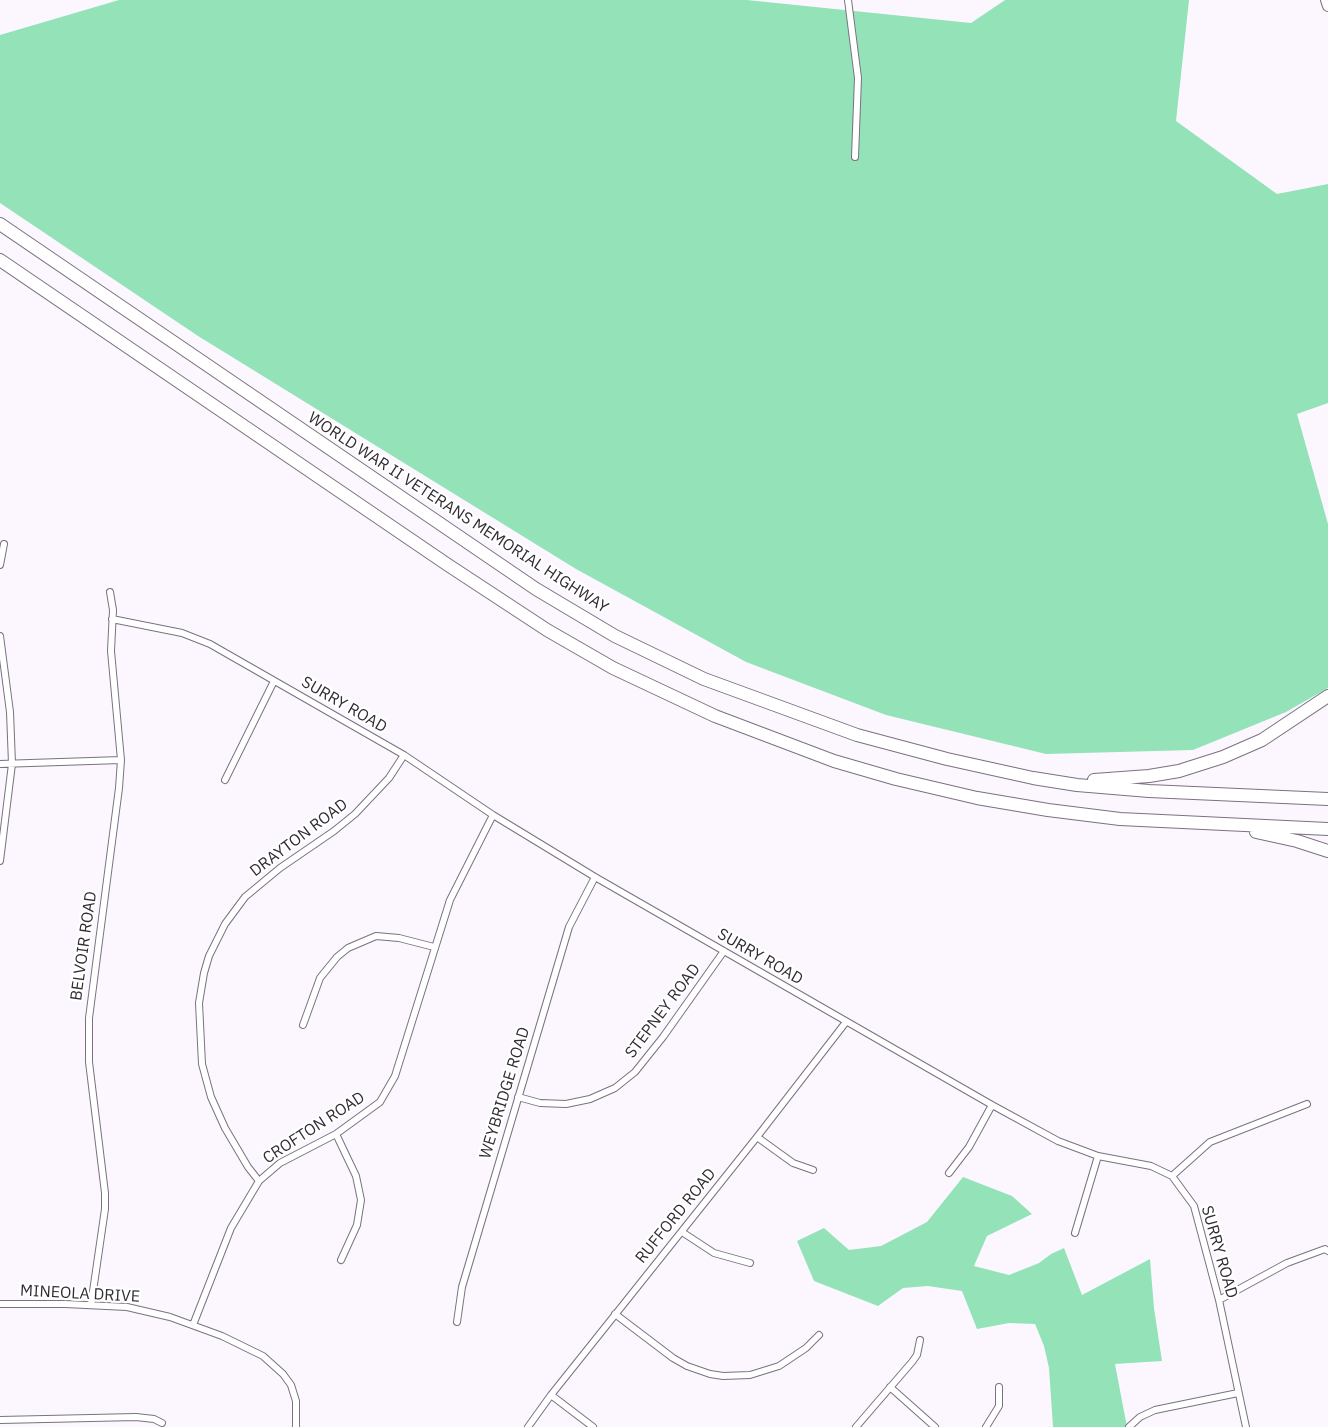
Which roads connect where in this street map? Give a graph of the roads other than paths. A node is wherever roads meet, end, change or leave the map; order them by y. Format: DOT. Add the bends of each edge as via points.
graph roads {
  1 [pos="849,0"];
  2 [pos="1326,0"];
  3 [pos="1328,6"];
  4 [pos="855,157"];
  5 [pos="0,224"];
  6 [pos="0,260"];
  7 [pos="4,544"];
  8 [pos="0,565"];
  9 [pos="110,591"];
  10 [pos="112,620"];
  11 [pos="0,636"];
  12 [pos="274,681"];
  13 [pos="1328,696"];
  14 [pos="404,755"];
  15 [pos="121,760"];
  16 [pos="0,764"];
  17 [pos="12,764"];
  18 [pos="225,780"];
  19 [pos="1077,785"];
  20 [pos="1328,799"];
  21 [pos="493,815"];
  22 [pos="1223,824"];
  23 [pos="1328,829"];
  24 [pos="1328,851"];
  25 [pos="0,861"];
  26 [pos="595,877"];
  27 [pos="434,947"];
  28 [pos="724,951"];
  29 [pos="846,1022"];
  30 [pos="303,1025"];
  31 [pos="518,1097"];
  32 [pos="1307,1104"];
  33 [pos="992,1105"];
  34 [pos="336,1134"];
  35 [pos="757,1137"];
  36 [pos="1098,1156"];
  37 [pos="813,1170"];
  38 [pos="949,1173"];
  39 [pos="1172,1176"];
  40 [pos="259,1180"];
  41 [pos="681,1232"];
  42 [pos="1075,1233"];
  43 [pos="1328,1251"];
  44 [pos="341,1260"];
  45 [pos="750,1263"];
  46 [pos="1219,1300"];
  47 [pos="0,1304"];
  48 [pos="91,1305"];
  49 [pos="615,1314"];
  50 [pos="457,1322"];
  51 [pos="194,1325"];
  52 [pos="819,1335"];
  53 [pos="920,1340"];
  54 [pos="999,1386"];
  55 [pos="890,1388"];
  56 [pos="1238,1393"];
  57 [pos="551,1395"];
  58 [pos="0,1420"];
  59 [pos="162,1423"];
  60 [pos="296,1427"];
  61 [pos="528,1427"];
  62 [pos="593,1427"];
  63 [pos="856,1427"];
  64 [pos="935,1427"];
  65 [pos="986,1427"];
  66 [pos="1129,1427"];
  67 [pos="1246,1427"];
  1 -- 4 [label="street" via="858,78"];
  2 -- 3 [label="main road"];
  5 -- 19 [label="highway, WORLD WAR II VETERANS MEMORIAL HIGHWAY" via="536,589 615,636 704,679 857,735 947,759"];
  6 -- 22 [label="highway" via="484,590 574,647 683,702 799,749 896,779 987,800 1089,816"];
  7 -- 8 [label="street"];
  9 -- 10 [label="street, BELVOIR ROAD"];
  10 -- 12 [label="street, SURRY ROAD" via="182,633 210,644"];
  10 -- 15 [label="street, BELVOIR ROAD"];
  11 -- 17 [label="street"];
  12 -- 14 [label="street, SURRY ROAD"];
  12 -- 18 [label="street"];
  13 -- 19 [label="highway" via="1262,740 1223,758 1159,775 1091,780"];
  14 -- 21 [label="street, SURRY ROAD"];
  14 -- 40 [label="street, DRAYTON ROAD" via="389,778 355,813 245,897 225,924 209,956 199,1003 206,1081 225,1128"];
  15 -- 17 [label="street"];
  15 -- 48 [label="street, BELVOIR ROAD" via="88,1017 89,1062 105,1193"];
  16 -- 17 [label="street"];
  17 -- 25 [label="street"];
  19 -- 20 [label="highway, WORLD WAR II VETERANS MEMORIAL HIGHWAY"];
  21 -- 26 [label="street, SURRY ROAD"];
  21 -- 27 [label="street, CROFTON ROAD" via="450,900"];
  22 -- 23 [label="highway"];
  22 -- 24 [label="highway"];
  26 -- 28 [label="street, SURRY ROAD"];
  26 -- 31 [label="street, WEYBRIDGE ROAD" via="569,927"];
  27 -- 30 [label="street" via="388,936 369,938 348,948 320,978"];
  27 -- 34 [label="street, CROFTON ROAD" via="395,1076 380,1102"];
  28 -- 29 [label="street, SURRY ROAD"];
  28 -- 31 [label="street, STEPNEY ROAD" via="663,1037 615,1088 566,1104"];
  29 -- 33 [label="street, SURRY ROAD"];
  29 -- 35 [label="street, RUFFORD ROAD"];
  31 -- 50 [label="street, WEYBRIDGE ROAD" via="462,1287"];
  32 -- 39 [label="street" via="1210,1142"];
  33 -- 36 [label="street, SURRY ROAD" via="1058,1141"];
  33 -- 38 [label="street" via="969,1147"];
  34 -- 40 [label="street, CROFTON ROAD" via="280,1163"];
  34 -- 44 [label="street" via="356,1176 361,1200 357,1225"];
  35 -- 37 [label="street" via="793,1163"];
  35 -- 41 [label="street, RUFFORD ROAD"];
  36 -- 39 [label="street, SURRY ROAD" via="1151,1166"];
  36 -- 42 [label="street"];
  39 -- 46 [label="street, SURRY ROAD" via="1194,1206"];
  40 -- 51 [label="street, CROFTON ROAD" via="231,1228"];
  41 -- 45 [label="street" via="714,1253"];
  41 -- 49 [label="street, RUFFORD ROAD"];
  43 -- 46 [label="street" via="1287,1263"];
  46 -- 56 [label="street, SURRY ROAD"];
  47 -- 48 [label="street, MINEOLA DRIVE"];
  48 -- 51 [label="street, MINEOLA DRIVE" via="144,1310"];
  49 -- 52 [label="street" via="687,1366 723,1376 750,1375 779,1366"];
  49 -- 57 [label="street, RUFFORD ROAD"];
  51 -- 60 [label="street, MINEOLA DRIVE" via="243,1345 274,1364 293,1391"];
  53 -- 55 [label="street" via="912,1362"];
  54 -- 65 [label="street" via="999,1406"];
  55 -- 63 [label="street"];
  55 -- 64 [label="street"];
  56 -- 66 [label="street" via="1155,1410"];
  56 -- 67 [label="street, SURRY ROAD"];
  57 -- 61 [label="street, RUFFORD ROAD"];
  57 -- 62 [label="street"];
  58 -- 59 [label="street" via="136,1417"];
}
